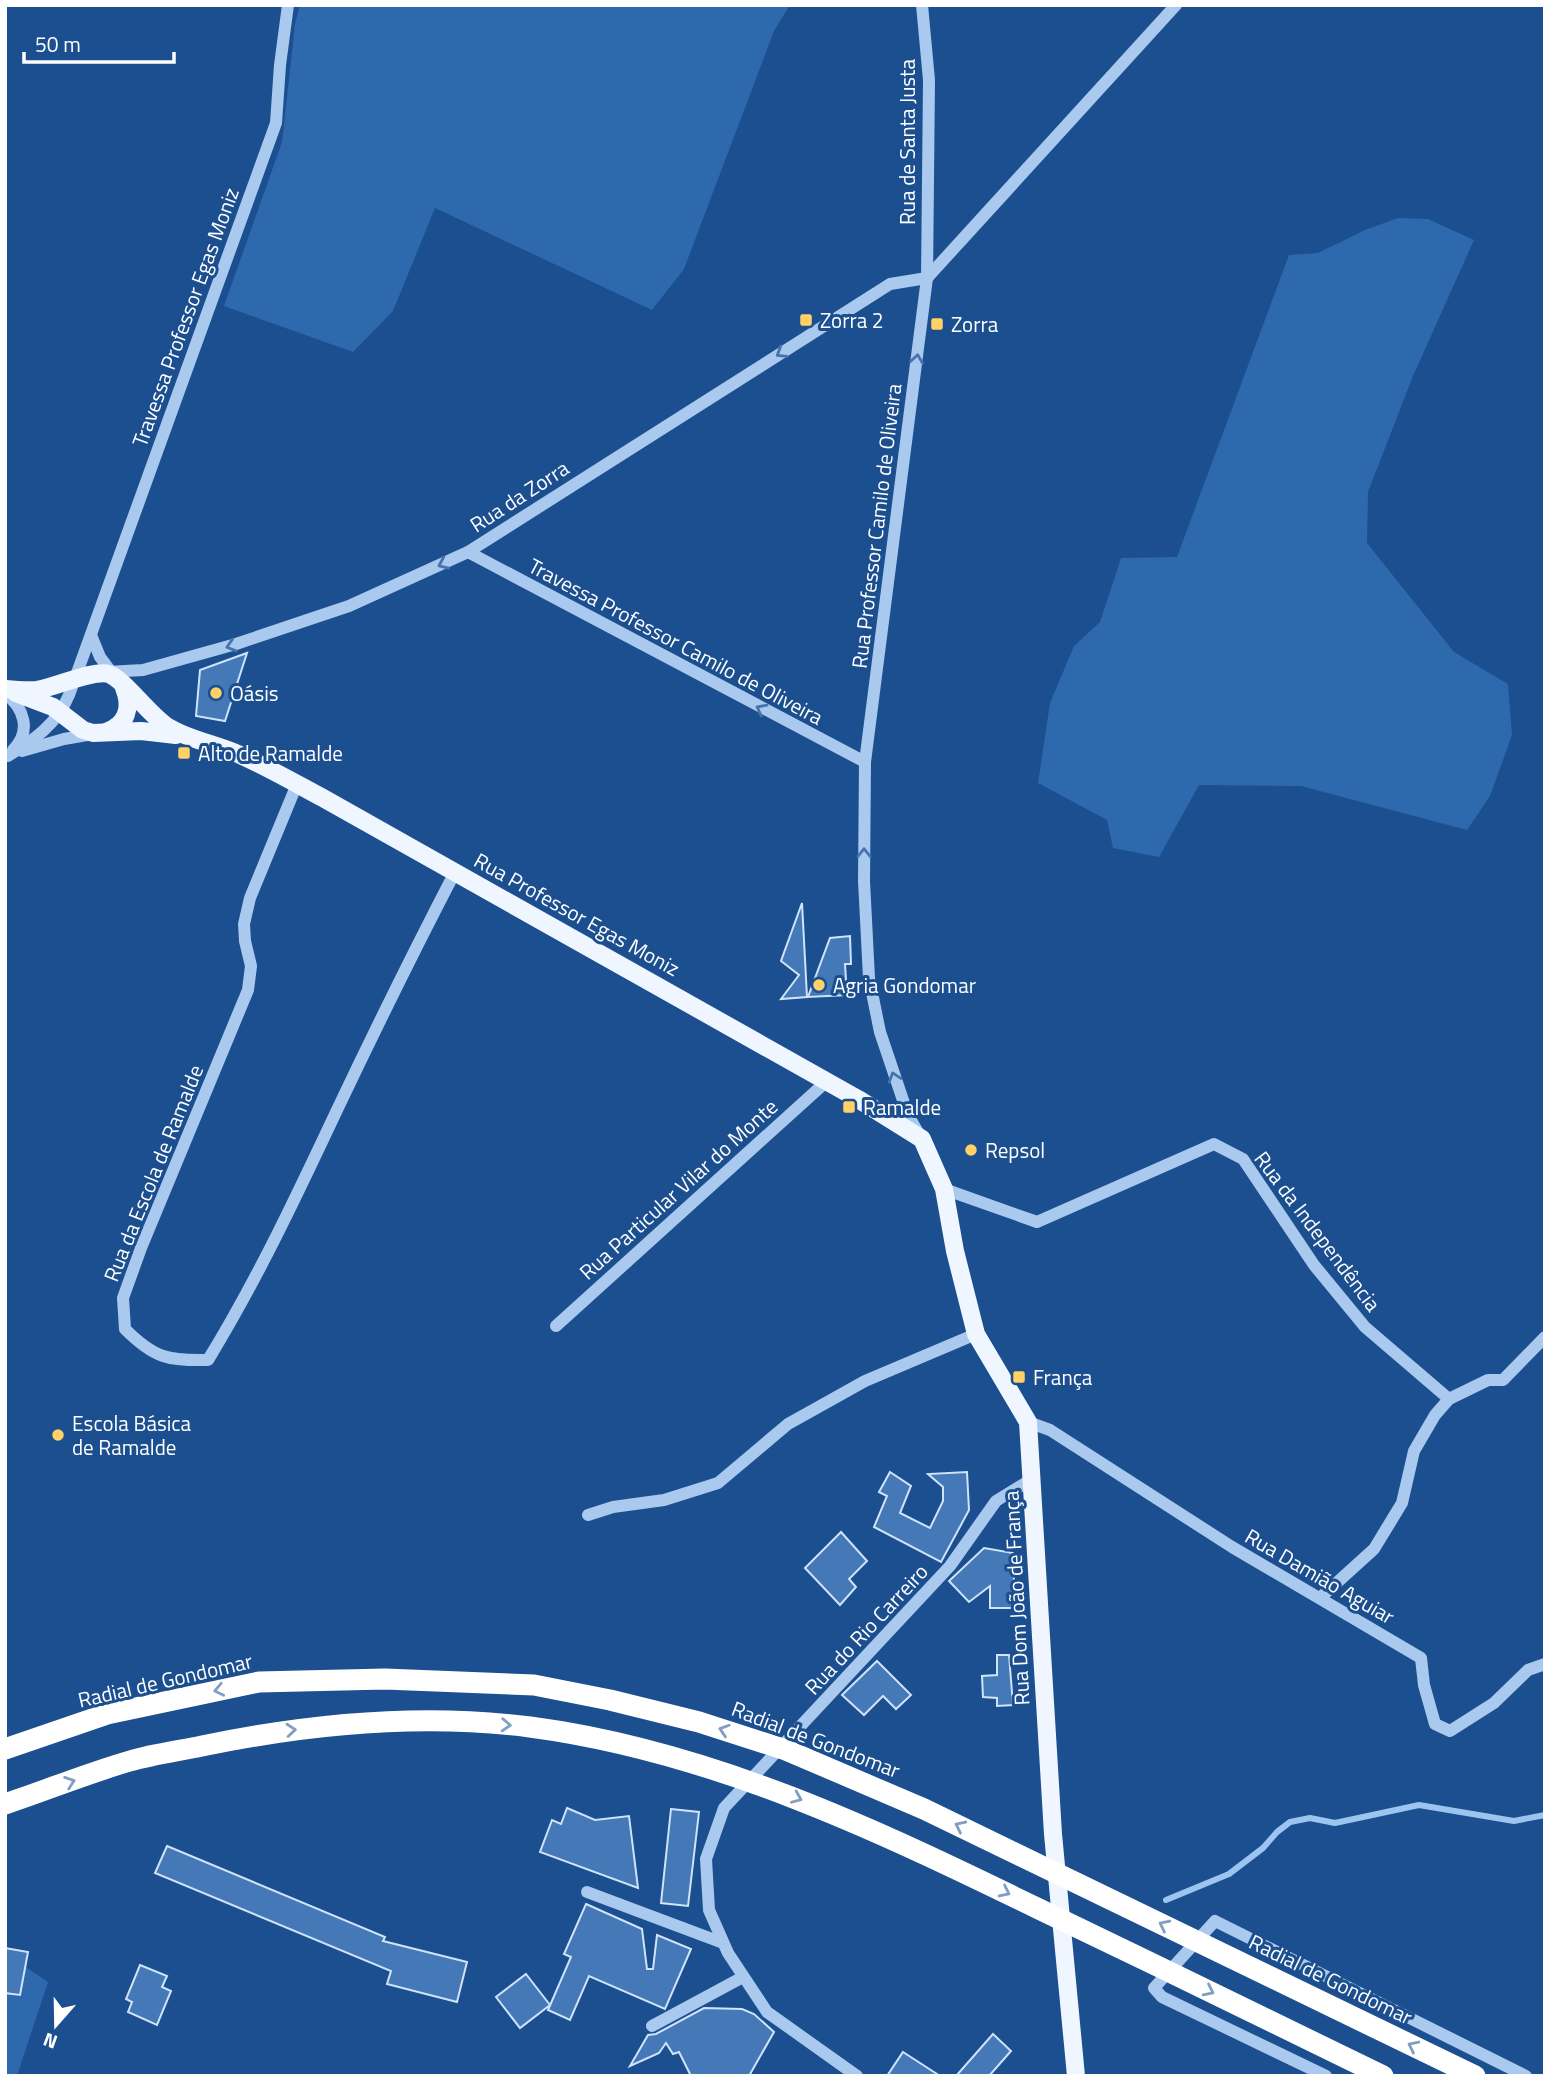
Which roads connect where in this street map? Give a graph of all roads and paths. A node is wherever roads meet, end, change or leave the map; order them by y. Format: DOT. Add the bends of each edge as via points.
graph roads {
  1 [pos="288,5"];
  2 [pos="922,5"];
  3 [pos="1176,5"];
  4 [pos="927,278"];
  5 [pos="468,552"];
  6 [pos="90,635"];
  7 [pos="85,651"];
  8 [pos="136,671"];
  9 [pos="110,674"];
  10 [pos="74,685"];
  11 [pos="5,690"];
  12 [pos="36,690"];
  13 [pos="60,712"];
  14 [pos="75,723"];
  15 [pos="103,733"];
  16 [pos="204,743"];
  17 [pos="6,756"];
  18 [pos="865,762"];
  19 [pos="297,784"];
  20 [pos="455,872"];
  21 [pos="827,1081"];
  22 [pos="922,1139"];
  23 [pos="944,1189"];
  24 [pos="555,1326"];
  25 [pos="976,1334"];
  26 [pos="1545,1336"];
  27 [pos="1449,1399"];
  28 [pos="1028,1422"];
  29 [pos="1032,1479"];
  30 [pos="588,1515"];
  31 [pos="1321,1597"];
  32 [pos="1545,1664"];
  33 [pos="5,1749"];
  34 [pos="5,1804"];
  35 [pos="587,1892"];
  36 [pos="723,1943"];
  37 [pos="743,1977"];
  38 [pos="652,2026"];
  39 [pos="857,2076"];
  40 [pos="1076,2076"];
  41 [pos="1326,2076"];
  42 [pos="1383,2076"];
  43 [pos="1475,2076"];
  44 [pos="1526,2076"];
  1 -- 6 [label="street, Travessa Professor Egas Moniz" via="276,123"];
  2 -- 4 [label="street, Rua de Santa Justa" via="929,80"];
  3 -- 4 [label="street"];
  4 -- 5 [label="street, Rua da Zorra, one-way" via="890,285"];
  18 -- 4 [label="street, Rua Professor Camilo de Oliveira, one-way"];
  5 -- 8 [label="street, Rua da Zorra, one-way" via="349,606"];
  18 -- 5 [label="street, Travessa Professor Camilo de Oliveira, one-way"];
  6 -- 7 [label="street, Travessa Professor Egas Moniz"];
  6 -- 9 [label="street"];
  7 -- 10 [label="street, Travessa Professor Egas Moniz"];
  7 -- 12 [label="street, Travessa Professor Egas Moniz" via="64,674"];
  8 -- 9 [label="street, Rua da Zorra"];
  8 -- 9 [label="street" via="116,667"];
  9 -- 10 [label="main road"];
  9 -- 15 [label="main road" via="128,706 120,724"];
  9 -- 16 [label="main road, Rua Professor Egas Moniz" via="167,726"];
  10 -- 12 [label="main road"];
  10 -- 13 [label="street, Travessa Professor Egas Moniz"];
  10 -- 14 [label="main road" via="70,715"];
  11 -- 12 [label="main road"];
  11 -- 13 [label="main road, Rua Professor Egas Moniz"];
  11 -- 17 [label="street" via="22,712 24,723 19,744"];
  13 -- 14 [label="main road, Rua Professor Egas Moniz"];
  13 -- 17 [label="street, Travessa Professor Egas Moniz" via="40,734"];
  14 -- 15 [label="main road, Rua Professor Egas Moniz" via="83,730"];
  15 -- 16 [label="main road, Rua Professor Egas Moniz" via="150,731"];
  15 -- 17 [label="street"];
  16 -- 19 [label="main road, Rua Professor Egas Moniz" via="236,753"];
  22 -- 18 [label="street, Rua Professor Camilo de Oliveira, one-way" via="895,1080 869,978"];
  19 -- 20 [label="main road, Rua Professor Egas Moniz"];
  19 -- 20 [label="street, Rua da Escola de Ramalde" via="250,898 244,924 251,966 248,990 123,1298 125,1329 145,1349 178,1361 208,1360 273,1244"];
  20 -- 21 [label="main road, Rua Professor Egas Moniz"];
  21 -- 22 [label="main road, Rua Professor Egas Moniz"];
  21 -- 24 [label="street, Rua Particular Vilar do Monte"];
  22 -- 23 [label="main road, Rua Dom João de França"];
  23 -- 25 [label="main road, Rua Dom João de França"];
  23 -- 27 [label="street, Rua da Independência" via="1037,1222 1214,1144 1243,1159 1314,1265 1365,1327"];
  25 -- 28 [label="main road, Rua Dom João de França"];
  25 -- 30 [label="street" via="865,1381 788,1424 718,1483 664,1500"];
  26 -- 27 [label="street" via="1503,1380 1488,1380"];
  27 -- 31 [label="street" via="1414,1451 1402,1503 1374,1549"];
  28 -- 29 [label="main road, Rua Dom João de França"];
  28 -- 31 [label="street, Rua Damião Aguiar" via="1050,1430 1179,1514"];
  29 -- 36 [label="street, Rua do Rio Carreiro" via="996,1502 950,1566 724,1808 706,1859 709,1910"];
  29 -- 40 [label="main road, Rua Dom João de França" via="1053,1833"];
  31 -- 32 [label="street, Rua Damião Aguiar" via="1421,1658 1434,1724 1450,1731 1494,1703 1528,1670"];
  43 -- 33 [label="highway, Radial de Gondomar, one-way" via="924,1809 786,1750 699,1721 598,1698 534,1685 259,1682 107,1714"];
  34 -- 42 [label="highway, one-way" via="132,1760 272,1732 438,1721 529,1727 603,1740 773,1788 912,1847"];
  35 -- 36 [label="street"];
  36 -- 37 [label="street, Rua do Rio Carreiro"];
  37 -- 38 [label="street"];
  37 -- 39 [label="street, Rua do Rio Carreiro" via="766,2012"];
  41 -- 44 [label="street" via="1162,1997 1154,1988 1215,1921"];
}
